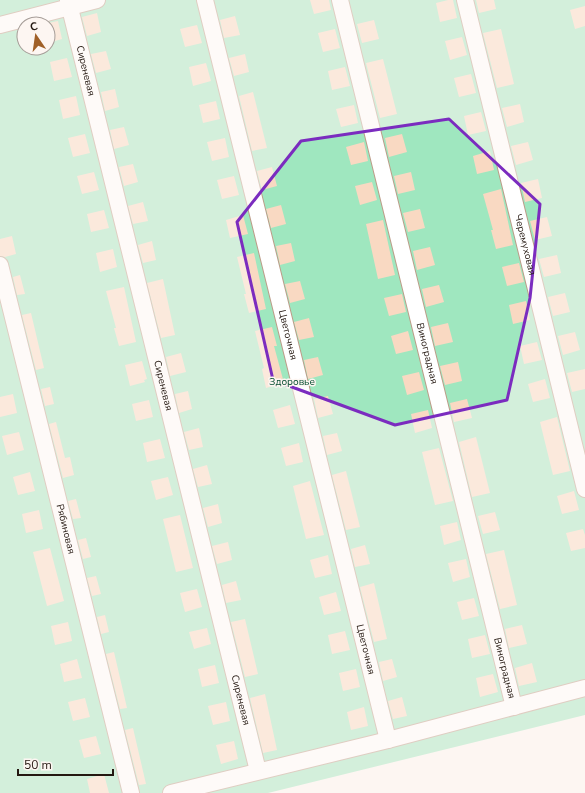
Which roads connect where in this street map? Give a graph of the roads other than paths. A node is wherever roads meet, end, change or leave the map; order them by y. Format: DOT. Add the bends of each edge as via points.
graph roads {
  1 [pos="97,0"];
  2 [pos="205,0"];
  3 [pos="340,0"];
  4 [pos="465,0"];
  5 [pos="69,3"];
  6 [pos="0,25"];
  7 [pos="0,265"];
  8 [pos="585,489"];
  9 [pos="585,688"];
  10 [pos="514,707"];
  11 [pos="388,740"];
  12 [pos="258,772"];
  13 [pos="131,793"];
  14 [pos="171,793"];
  1 -- 5 [label="street"];
  2 -- 11 [label="street, Цветочная"];
  3 -- 10 [label="street, Виноградная"];
  4 -- 8 [label="street, Черемуховая"];
  5 -- 6 [label="street"];
  5 -- 12 [label="street, Сиреневая"];
  7 -- 13 [label="street, Рябиновая"];
  9 -- 10 [label="street"];
  10 -- 11 [label="street"];
  11 -- 12 [label="street"];
  12 -- 14 [label="street"];
}
